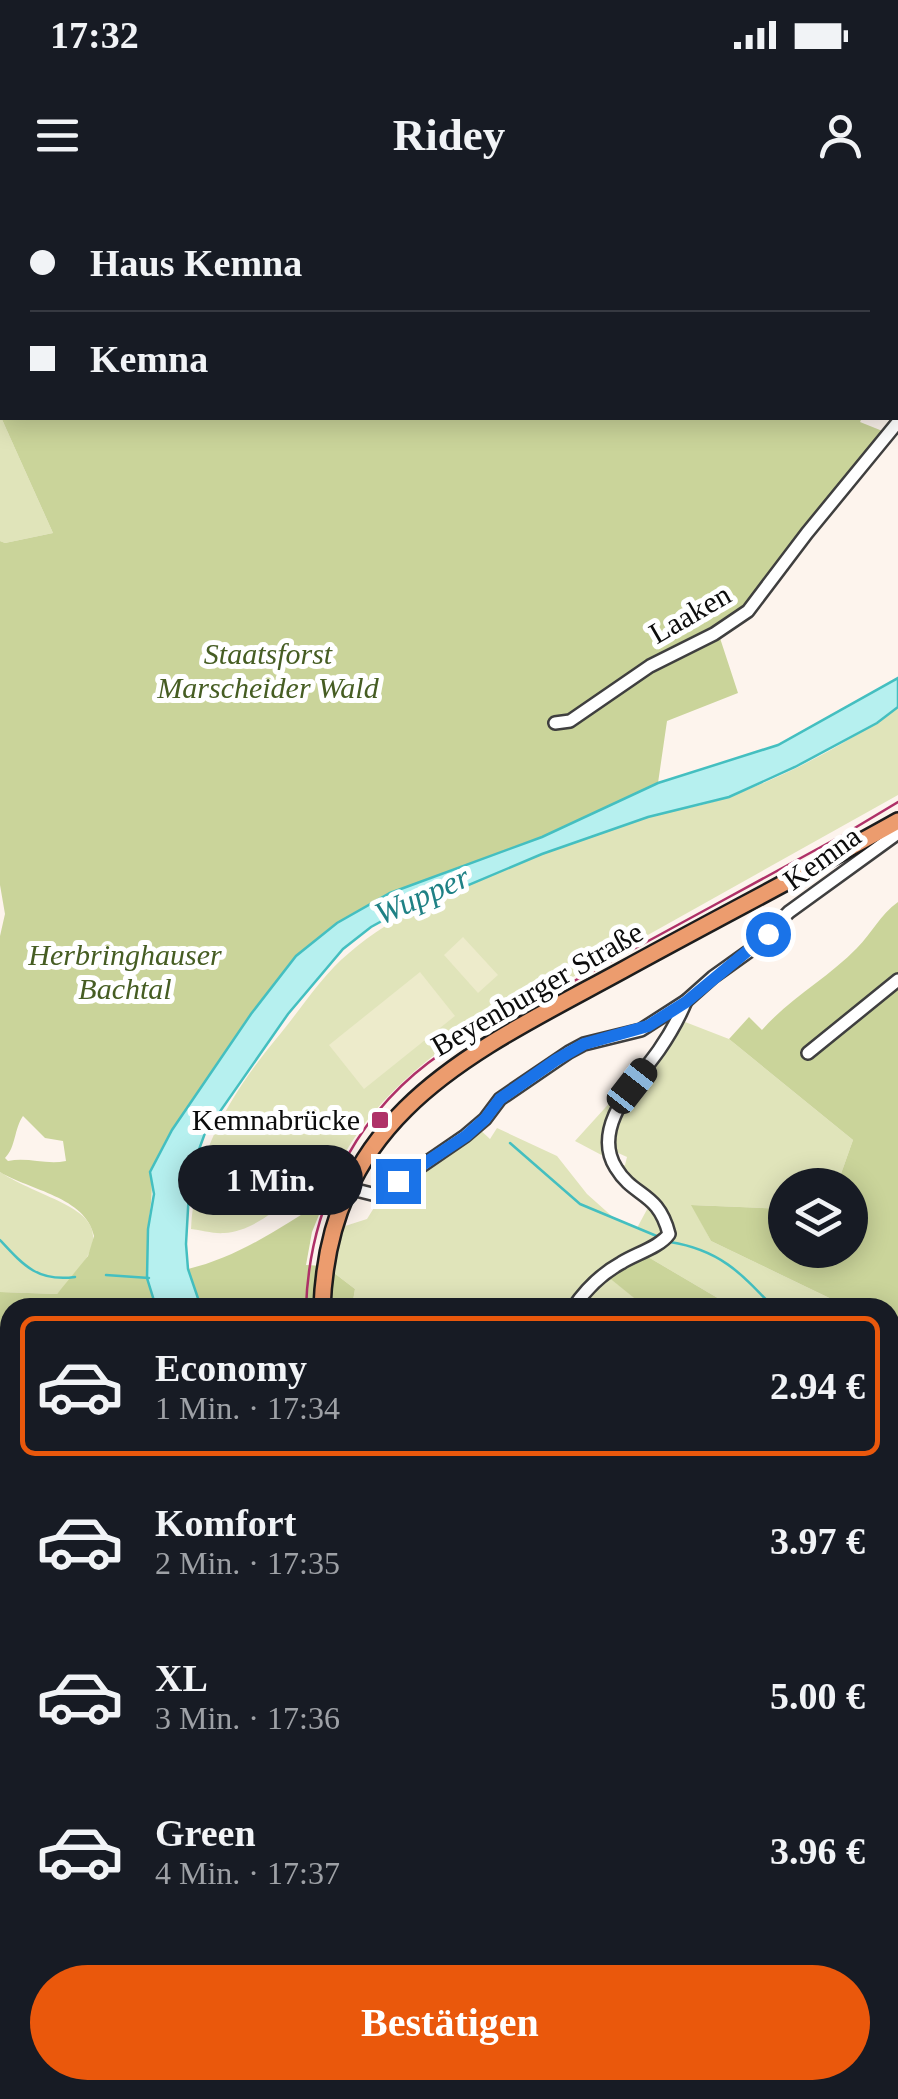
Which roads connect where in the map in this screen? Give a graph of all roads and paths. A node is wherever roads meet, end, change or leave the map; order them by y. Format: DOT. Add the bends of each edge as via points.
graph roads {
  1 [pos="898,422"];
  2 [pos="555,723"];
  3 [pos="898,821"];
  4 [pos="898,834"];
  5 [pos="898,980"];
  6 [pos="686,1002"];
  7 [pos="808,1054"];
  8 [pos="348,1188"];
  9 [pos="323,1298"];
  10 [pos="581,1298"];
  1 -- 2 [label="street, Laaken" via="748,612 650,666 570,721"];
  3 -- 8 [label="main road, Beyenburger Straße" via="458,1062 392,1123"];
  4 -- 6 [label="street, Kemna" via="789,912"];
  5 -- 7 [label="street"];
  6 -- 8 [label="street, Kemna" via="641,1030 569,1052 500,1099 466,1136 382,1193"];
  6 -- 10 [label="street, Kemna" via="611,1128 616,1168 654,1201 669,1234 598,1278"];
  8 -- 9 [label="main road, Beyenburger Straße" via="328,1242"];
}
